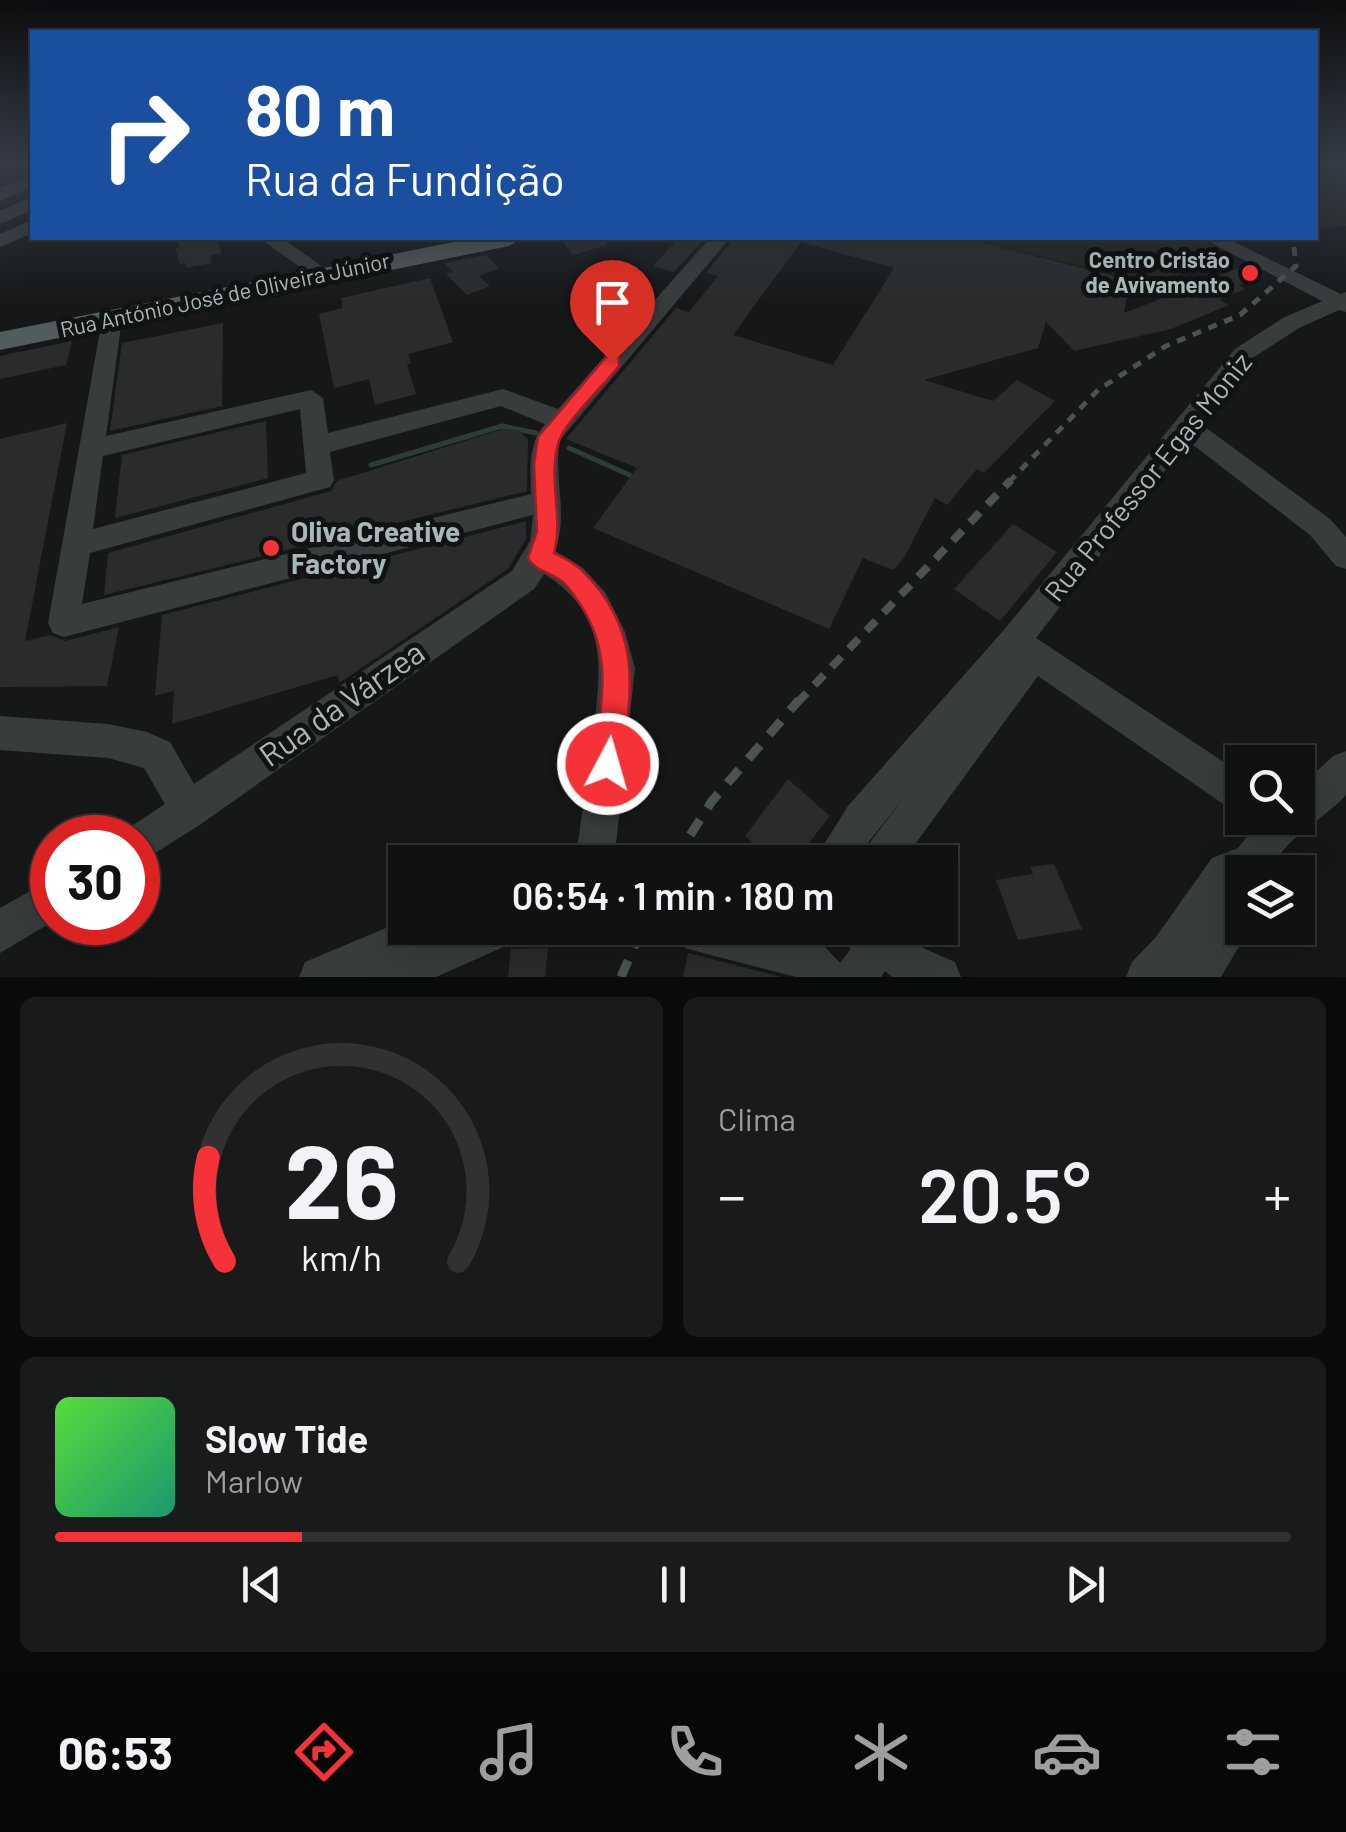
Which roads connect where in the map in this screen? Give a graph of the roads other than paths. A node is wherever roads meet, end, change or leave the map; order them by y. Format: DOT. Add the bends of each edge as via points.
graph roads {
  1 [pos="30,227"];
  2 [pos="271,240"];
  3 [pos="469,240"];
  4 [pos="498,240"];
  5 [pos="718,240"];
  6 [pos="1216,240"];
  7 [pos="0,241"];
  8 [pos="320,272"];
  9 [pos="1343,301"];
  10 [pos="111,318"];
  11 [pos="0,332"];
  12 [pos="0,341"];
  13 [pos="126,411"];
  14 [pos="97,417"];
  15 [pos="563,421"];
  16 [pos="1188,428"];
  17 [pos="316,446"];
  18 [pos="92,450"];
  19 [pos="548,500"];
  20 [pos="1333,528"];
  21 [pos="77,545"];
  22 [pos="1346,557"];
  23 [pos="541,558"];
  24 [pos="1024,648"];
  25 [pos="0,734"];
  26 [pos="1346,769"];
  27 [pos="1225,784"];
  28 [pos="1315,800"];
  29 [pos="188,812"];
  30 [pos="160,830"];
  31 [pos="597,845"];
  32 [pos="844,845"];
  33 [pos="890,845"];
  34 [pos="1225,873"];
  35 [pos="30,911"];
  36 [pos="1,927"];
  37 [pos="1225,932"];
  38 [pos="394,945"];
  39 [pos="459,945"];
  40 [pos="870,945"];
  41 [pos="888,945"];
  42 [pos="320,977"];
  43 [pos="388,977"];
  44 [pos="856,977"];
  45 [pos="940,977"];
  46 [pos="1147,977"];
  47 [pos="1198,977"];
  1 -- 7 [label="street"];
  2 -- 8 [label="street"];
  3 -- 8 [label="main road, Rua António José de Oliveira Júnior"];
  4 -- 8 [label="main road, Rua António José de Oliveira Júnior"];
  5 -- 15 [label="street"];
  6 -- 9 [label="street"];
  8 -- 10 [label="main road, Rua António José de Oliveira Júnior"];
  8 -- 11 [label="main road, Rua António José de Oliveira Júnior"];
  9 -- 16 [label="street, Rua Professor Egas Moniz" via="1291,323 1244,354"];
  10 -- 12 [label="main road, Rua António José de Oliveira Júnior"];
  10 -- 14 [label="street"];
  13 -- 14 [label="street"];
  14 -- 18 [label="street"];
  15 -- 17 [label="street" via="503,397"];
  15 -- 19 [label="street" via="545,449"];
  16 -- 20 [label="street"];
  16 -- 24 [label="street, Rua Professor Egas Moniz"];
  17 -- 18 [label="street" via="310,398"];
  17 -- 21 [label="street" via="320,480"];
  18 -- 21 [label="street"];
  19 -- 21 [label="street" via="64,623"];
  19 -- 23 [label="street"];
  20 -- 22 [label="street"];
  23 -- 29 [label="street, Rua da Várzea" via="523,580"];
  23 -- 31 [label="street" via="576,579 614,644 618,668"];
  24 -- 27 [label="street"];
  24 -- 32 [label="street, Rua Professor Egas Moniz"];
  24 -- 33 [label="street, Rua Professor Egas Moniz"];
  25 -- 29 [label="street" via="147,749 157,754"];
  26 -- 28 [label="street"];
  29 -- 30 [label="street, Rua da Várzea"];
  34 -- 46 [label="street"];
  35 -- 36 [label="street"];
  37 -- 47 [label="street"];
  38 -- 42 [label="street"];
  39 -- 43 [label="street"];
  40 -- 44 [label="street" via="871,956"];
  41 -- 45 [label="street"];
}
